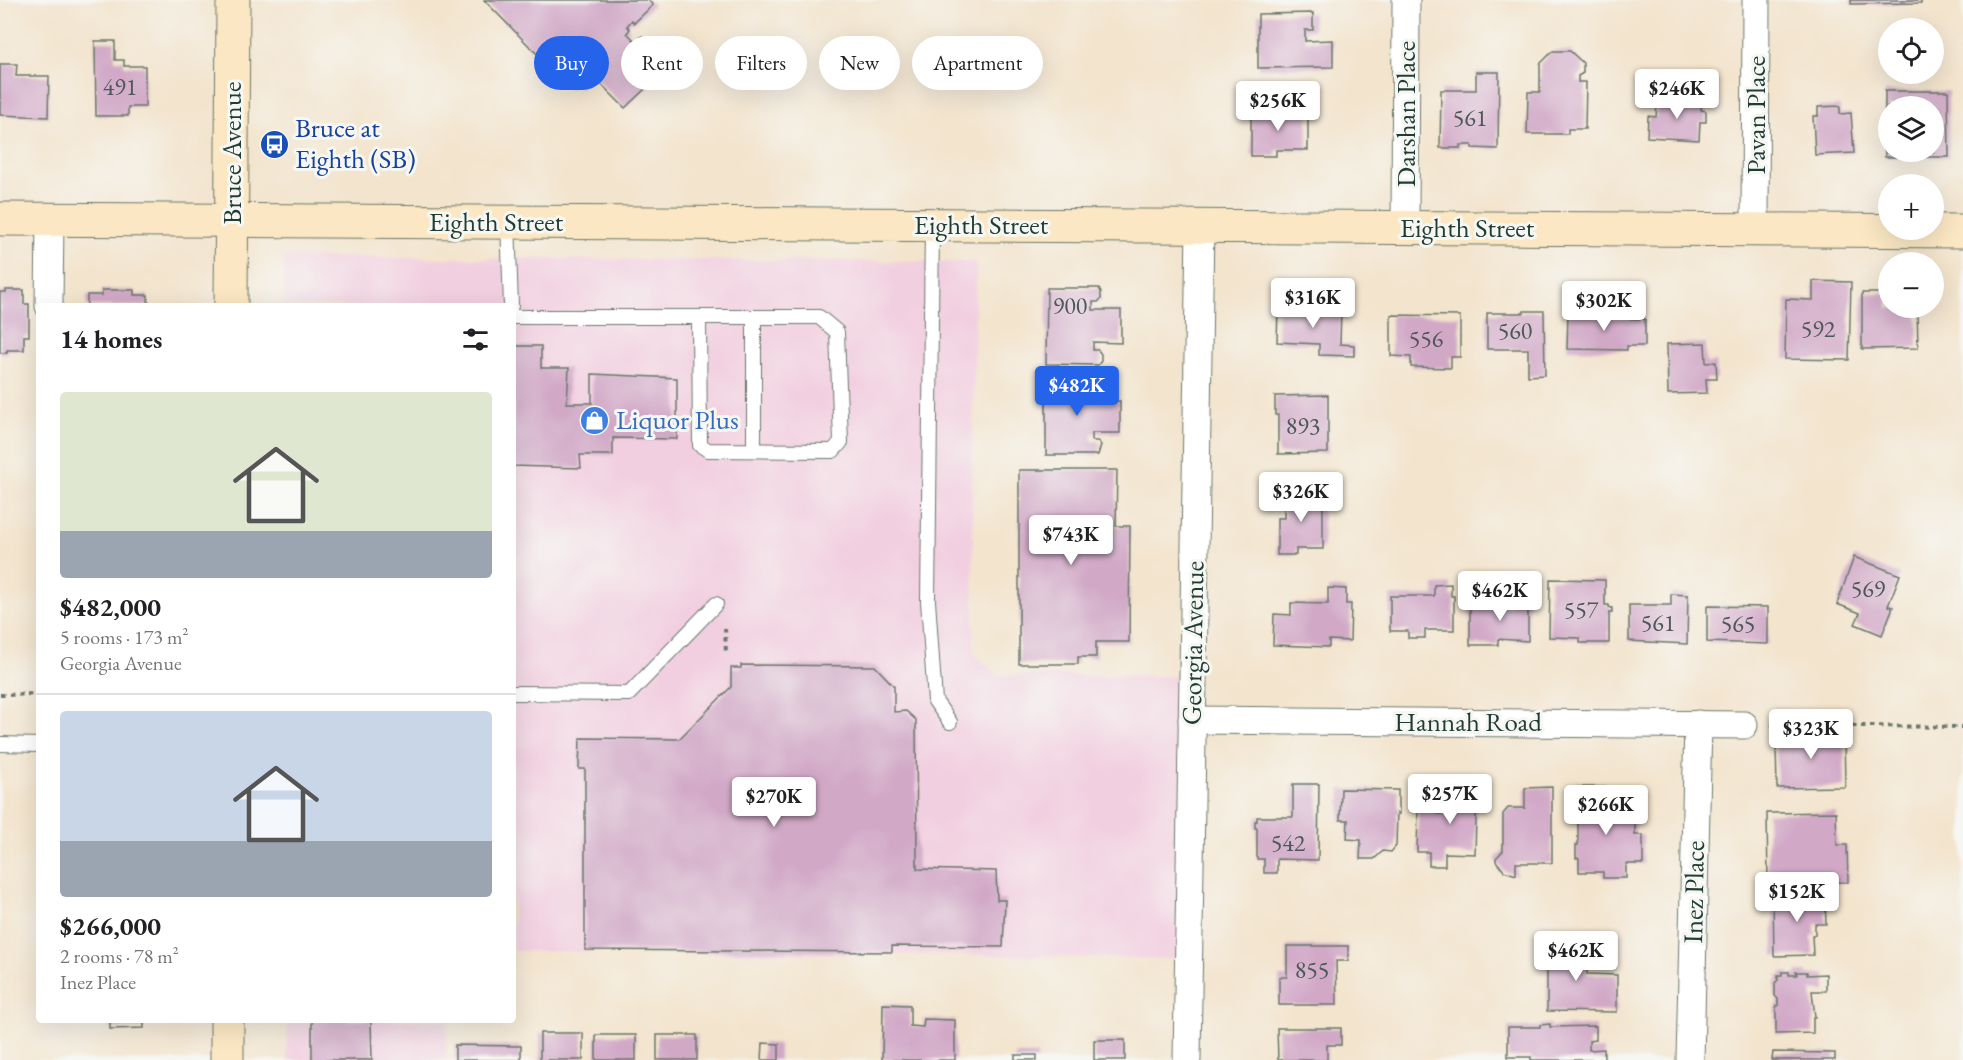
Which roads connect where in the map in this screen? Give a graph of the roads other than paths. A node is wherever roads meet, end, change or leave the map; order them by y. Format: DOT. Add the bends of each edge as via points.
graph roads {
  1 [pos="233,0"];
  2 [pos="1406,0"];
  3 [pos="1756,0"];
  4 [pos="0,219"];
  5 [pos="50,219"];
  6 [pos="231,220"];
  7 [pos="508,222"];
  8 [pos="932,225"];
  9 [pos="1200,226"];
  10 [pos="1405,228"];
  11 [pos="1755,230"];
  12 [pos="1963,231"];
  13 [pos="50,303"];
  14 [pos="231,303"];
  15 [pos="511,303"];
  16 [pos="516,316"];
  17 [pos="699,316"];
  18 [pos="754,316"];
  19 [pos="754,450"];
  20 [pos="716,604"];
  21 [pos="516,693"];
  22 [pos="1192,720"];
  23 [pos="950,722"];
  24 [pos="1698,724"];
  25 [pos="1743,725"];
  26 [pos="0,744"];
  27 [pos="36,745"];
  28 [pos="227,1023"];
  29 [pos="227,1060"];
  30 [pos="1187,1060"];
  31 [pos="1690,1060"];
  1 -- 6 [label="street, Bruce Avenue"];
  2 -- 10 [label="street, Darshan Place"];
  3 -- 11 [label="street, Pavan Place"];
  4 -- 5 [label="street, Eighth Street"];
  5 -- 6 [label="street, Eighth Street"];
  5 -- 13 [label="street"];
  6 -- 7 [label="street, Eighth Street"];
  6 -- 14 [label="street, Bruce Avenue"];
  7 -- 8 [label="street, Eighth Street"];
  7 -- 15 [label="lane"];
  8 -- 9 [label="street, Eighth Street"];
  8 -- 23 [label="lane" via="928,601 935,701"];
  9 -- 10 [label="street, Eighth Street"];
  9 -- 22 [label="street, Georgia Avenue"];
  10 -- 11 [label="street, Eighth Street"];
  11 -- 12 [label="street, Eighth Street"];
  16 -- 17 [label="lane"];
  17 -- 18 [label="lane"];
  17 -- 19 [label="lane" via="700,445 708,450"];
  18 -- 19 [label="lane"];
  18 -- 19 [label="lane" via="819,316 837,332 841,442 833,451"];
  20 -- 21 [label="lane" via="629,694"];
  22 -- 24 [label="street, Hannah Road"];
  22 -- 30 [label="street, Georgia Avenue"];
  24 -- 25 [label="street, Hannah Road"];
  24 -- 31 [label="street, Inez Place"];
  26 -- 27 [label="lane"];
  28 -- 29 [label="street"];
}
